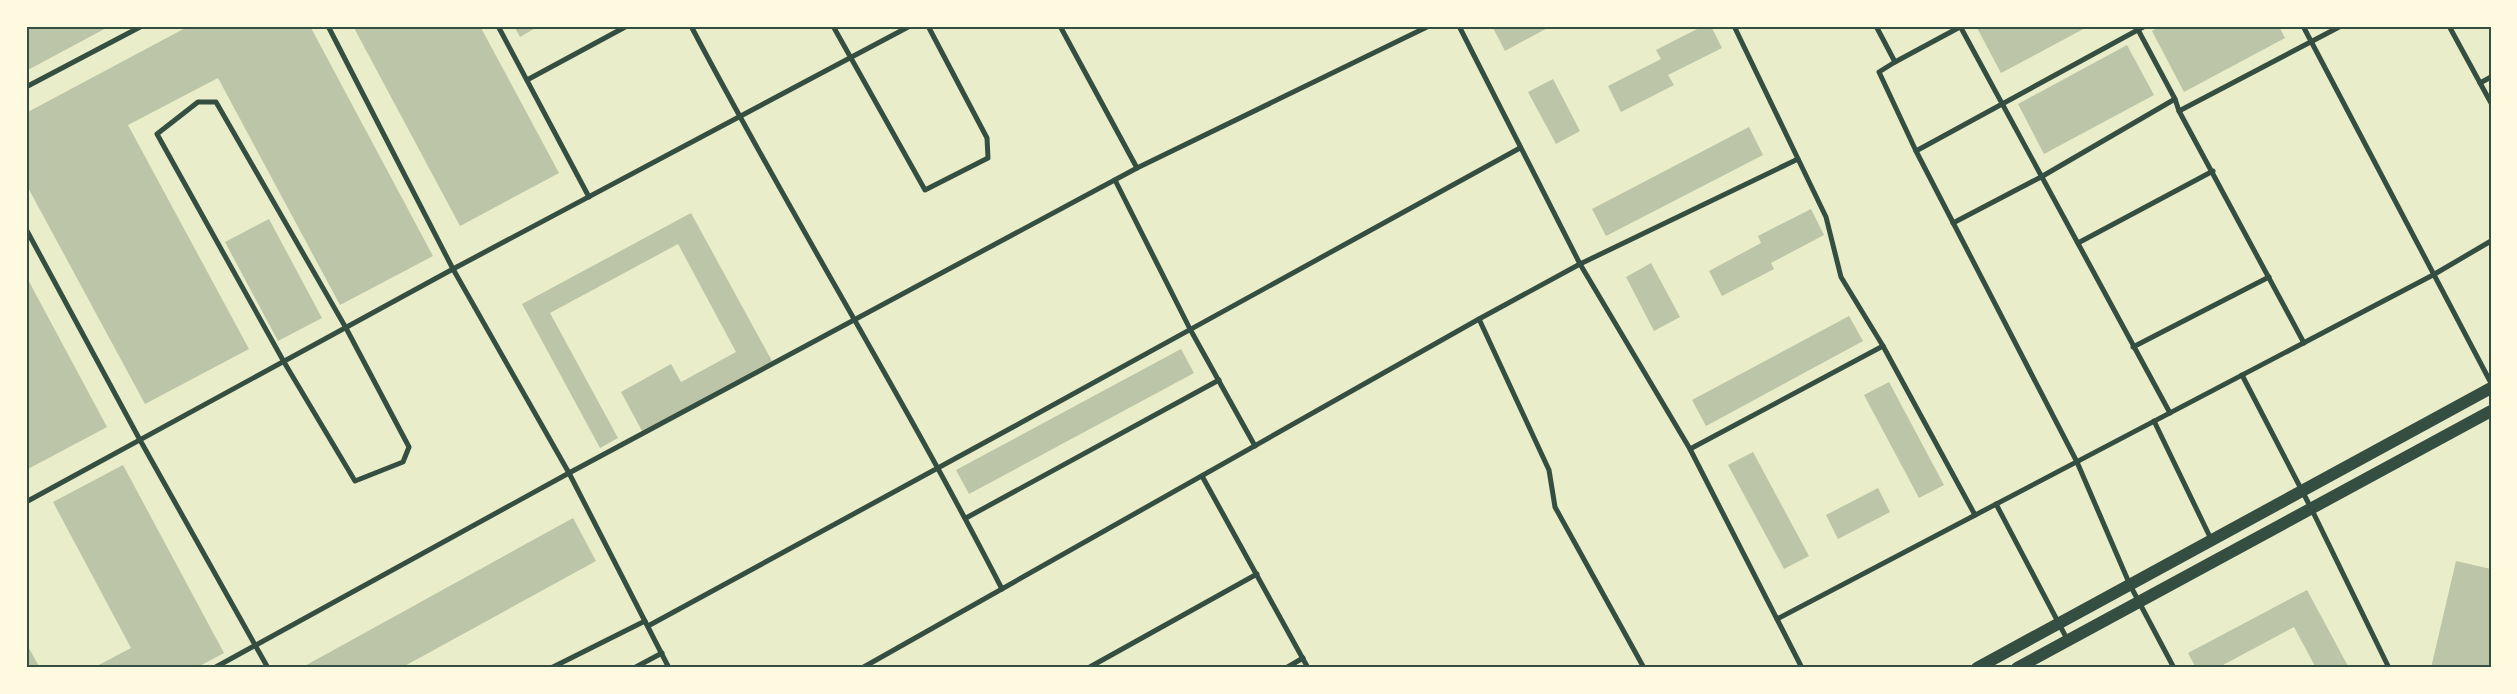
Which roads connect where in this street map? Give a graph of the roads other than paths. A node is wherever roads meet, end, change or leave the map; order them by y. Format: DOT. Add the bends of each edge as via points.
graph roads {
  1 [pos="142,26"];
  2 [pos="328,26"];
  3 [pos="498,26"];
  4 [pos="627,26"];
  5 [pos="690,26"];
  6 [pos="833,26"];
  7 [pos="910,26"];
  8 [pos="928,26"];
  9 [pos="1060,26"];
  10 [pos="1430,26"];
  11 [pos="1459,26"];
  12 [pos="1734,26"];
  13 [pos="1876,26"];
  14 [pos="2145,26"];
  15 [pos="2303,26"];
  16 [pos="2341,26"];
  17 [pos="2448,26"];
  18 [pos="1960,27"];
  19 [pos="2137,28"];
  20 [pos="2311,43"];
  21 [pos="850,58"];
  22 [pos="1895,62"];
  23 [pos="2491,78"];
  24 [pos="527,80"];
  25 [pos="2480,83"];
  26 [pos="26,87"];
  27 [pos="2175,99"];
  28 [pos="2491,103"];
  29 [pos="2002,104"];
  30 [pos="2179,111"];
  31 [pos="739,117"];
  32 [pos="1520,148"];
  33 [pos="1916,151"];
  34 [pos="1798,159"];
  35 [pos="1137,168"];
  36 [pos="2213,171"];
  37 [pos="2041,177"];
  38 [pos="1115,180"];
  39 [pos="589,197"];
  40 [pos="1952,223"];
  41 [pos="26,229"];
  42 [pos="2491,241"];
  43 [pos="2078,243"];
  44 [pos="1580,264"];
  45 [pos="453,269"];
  46 [pos="2433,275"];
  47 [pos="2269,277"];
  48 [pos="1479,319"];
  49 [pos="854,320"];
  50 [pos="346,328"];
  51 [pos="1190,328"];
  52 [pos="2304,342"];
  53 [pos="1883,346"];
  54 [pos="2133,347"];
  55 [pos="284,362"];
  56 [pos="2242,375"];
  57 [pos="1219,380"];
  58 [pos="2491,383"];
  59 [pos="2491,388"];
  60 [pos="2491,411"];
  61 [pos="2170,413"];
  62 [pos="2154,422"];
  63 [pos="140,440"];
  64 [pos="1255,446"];
  65 [pos="1690,449"];
  66 [pos="2077,462"];
  67 [pos="938,470"];
  68 [pos="570,473"];
  69 [pos="1202,476"];
  70 [pos="2301,490"];
  71 [pos="26,502"];
  72 [pos="1996,504"];
  73 [pos="2311,508"];
  74 [pos="1975,515"];
  75 [pos="966,518"];
  76 [pos="2211,539"];
  77 [pos="1257,574"];
  78 [pos="2130,584"];
  79 [pos="1002,589"];
  80 [pos="2139,600"];
  81 [pos="1777,619"];
  82 [pos="2057,623"];
  83 [pos="646,624"];
  84 [pos="2067,640"];
  85 [pos="256,645"];
  86 [pos="662,654"];
  87 [pos="1303,658"];
  88 [pos="214,668"];
  89 [pos="268,668"];
  90 [pos="551,668"];
  91 [pos="634,668"];
  92 [pos="669,668"];
  93 [pos="862,668"];
  94 [pos="1088,668"];
  95 [pos="1286,668"];
  96 [pos="1308,668"];
  97 [pos="1644,668"];
  98 [pos="1802,668"];
  99 [pos="1977,668"];
  100 [pos="2017,668"];
  101 [pos="2174,668"];
  102 [pos="2389,668"];
  1 -- 26 [label="street"];
  2 -- 45 [label="street"];
  3 -- 24 [label="street"];
  4 -- 24 [label="street"];
  5 -- 31 [label="street"];
  6 -- 21 [label="street"];
  7 -- 21 [label="street"];
  8 -- 21 [label="street" via="987,138 988,158 925,190"];
  9 -- 35 [label="street"];
  10 -- 35 [label="street"];
  11 -- 32 [label="street"];
  12 -- 34 [label="street"];
  13 -- 22 [label="street"];
  14 -- 19 [label="street"];
  15 -- 20 [label="street"];
  16 -- 20 [label="street"];
  17 -- 25 [label="street"];
  18 -- 22 [label="street"];
  18 -- 29 [label="street"];
  19 -- 27 [label="street"];
  19 -- 29 [label="street"];
  20 -- 30 [label="street"];
  20 -- 46 [label="street"];
  21 -- 31 [label="street"];
  22 -- 33 [label="street" via="1879,72"];
  23 -- 25 [label="street"];
  24 -- 39 [label="street"];
  25 -- 28 [label="street"];
  27 -- 30 [label="street"];
  27 -- 37 [label="street"];
  29 -- 33 [label="street"];
  29 -- 37 [label="street"];
  30 -- 36 [label="street"];
  31 -- 39 [label="street"];
  31 -- 49 [label="street"];
  32 -- 44 [label="street"];
  32 -- 51 [label="street"];
  33 -- 40 [label="street"];
  34 -- 44 [label="street"];
  34 -- 53 [label="street" via="1826,217 1842,277"];
  35 -- 38 [label="street"];
  36 -- 43 [label="street"];
  36 -- 47 [label="street"];
  37 -- 40 [label="street"];
  37 -- 43 [label="street"];
  38 -- 49 [label="street"];
  38 -- 51 [label="street"];
  39 -- 45 [label="street"];
  40 -- 66 [label="street"];
  41 -- 63 [label="street"];
  42 -- 46 [label="street"];
  43 -- 54 [label="street"];
  44 -- 48 [label="street"];
  44 -- 65 [label="street"];
  45 -- 50 [label="street"];
  45 -- 68 [label="street"];
  46 -- 52 [label="street"];
  46 -- 58 [label="street"];
  47 -- 52 [label="street"];
  47 -- 54 [label="street"];
  48 -- 64 [label="street"];
  48 -- 97 [label="street" via="1549,470 1555,507"];
  49 -- 67 [label="street"];
  49 -- 68 [label="street"];
  50 -- 55 [label="street"];
  50 -- 55 [label="street" via="409,447 403,462 355,481"];
  50 -- 55 [label="street" via="216,102 198,102 157,134"];
  51 -- 57 [label="street"];
  51 -- 67 [label="street"];
  52 -- 56 [label="street"];
  53 -- 65 [label="street"];
  53 -- 74 [label="street"];
  54 -- 61 [label="street"];
  55 -- 63 [label="street"];
  56 -- 61 [label="street"];
  56 -- 70 [label="street"];
  57 -- 64 [label="street"];
  57 -- 75 [label="street"];
  59 -- 70 [label="main road"];
  60 -- 73 [label="main road"];
  61 -- 62 [label="street"];
  62 -- 66 [label="street"];
  62 -- 76 [label="street"];
  63 -- 71 [label="street"];
  63 -- 85 [label="street"];
  64 -- 69 [label="street"];
  65 -- 81 [label="street"];
  66 -- 72 [label="street"];
  66 -- 78 [label="street"];
  67 -- 75 [label="street"];
  67 -- 83 [label="street"];
  68 -- 83 [label="street"];
  68 -- 85 [label="street"];
  69 -- 77 [label="street"];
  69 -- 79 [label="street"];
  70 -- 73 [label="street"];
  70 -- 76 [label="main road"];
  72 -- 74 [label="street"];
  72 -- 82 [label="street"];
  73 -- 80 [label="main road"];
  73 -- 102 [label="street"];
  74 -- 81 [label="street"];
  75 -- 79 [label="street"];
  76 -- 78 [label="main road"];
  77 -- 87 [label="street"];
  77 -- 94 [label="street"];
  78 -- 80 [label="street"];
  78 -- 82 [label="main road"];
  79 -- 93 [label="street"];
  80 -- 84 [label="main road"];
  80 -- 101 [label="street"];
  81 -- 98 [label="street"];
  82 -- 84 [label="street"];
  82 -- 99 [label="main road"];
  83 -- 86 [label="street"];
  83 -- 90 [label="street"];
  84 -- 100 [label="main road"];
  85 -- 88 [label="street"];
  85 -- 89 [label="street"];
  86 -- 91 [label="street"];
  86 -- 92 [label="street"];
  87 -- 95 [label="street"];
  87 -- 96 [label="street"];
}
